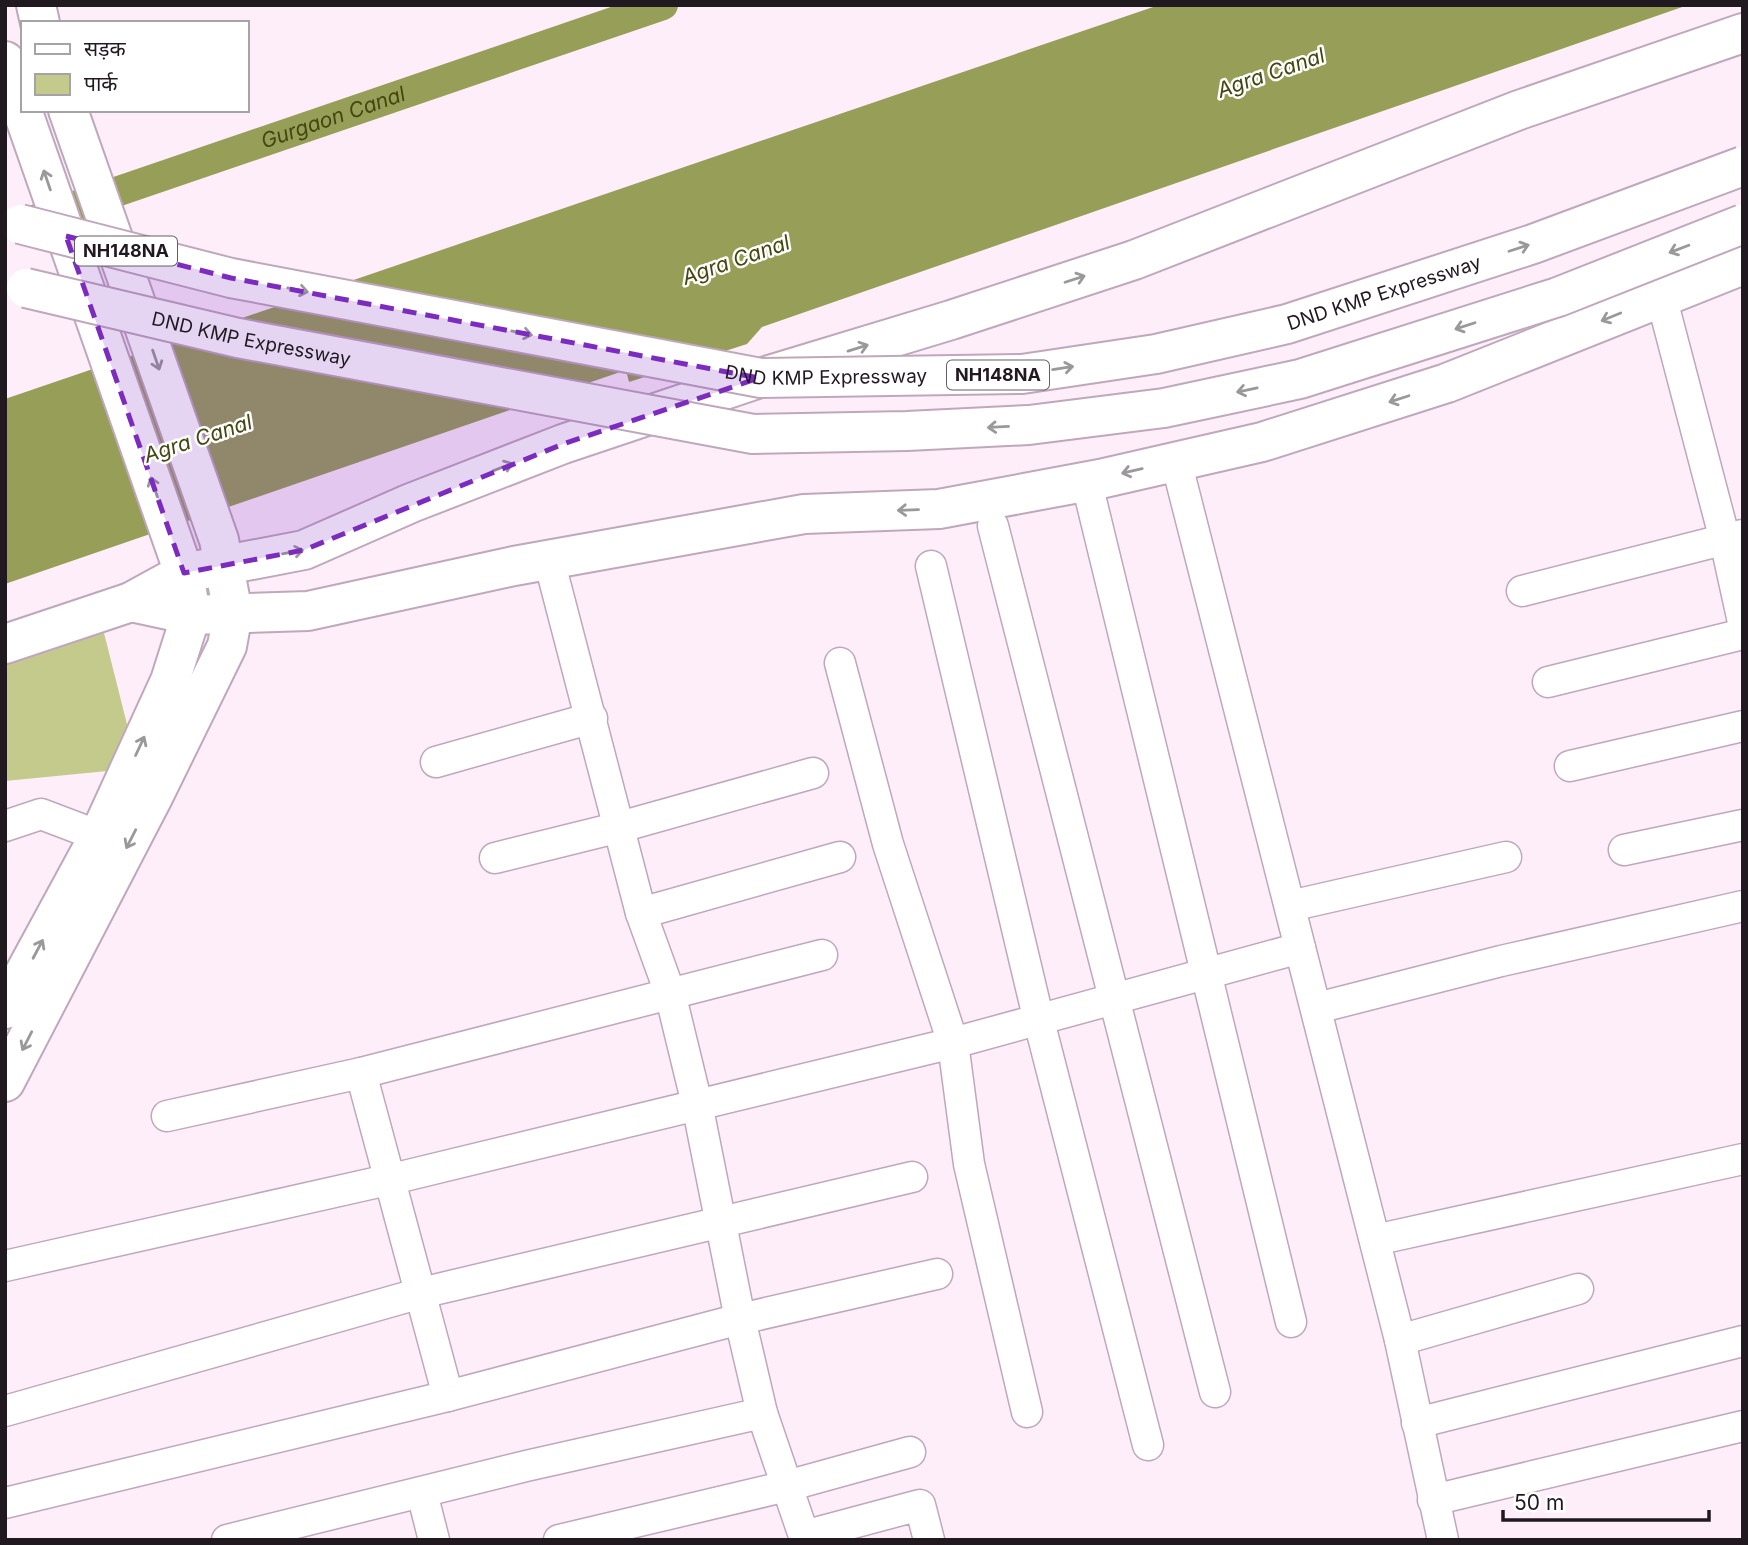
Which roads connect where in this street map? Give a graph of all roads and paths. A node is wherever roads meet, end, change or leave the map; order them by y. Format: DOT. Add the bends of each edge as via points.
graph roads {
  1 [pos="1743,33"];
  2 [pos="5,61"];
  3 [pos="21,107"];
  4 [pos="23,112"];
  5 [pos="69,112"];
  6 [pos="1743,166"];
  7 [pos="20,224"];
  8 [pos="1743,225"];
  9 [pos="1743,265"];
  10 [pos="26,288"];
  11 [pos="1661,296"];
  12 [pos="1176,461"];
  13 [pos="1091,500"];
  14 [pos="993,526"];
  15 [pos="1734,538"];
  16 [pos="222,552"];
  17 [pos="549,560"];
  18 [pos="181,562"];
  19 [pos="931,566"];
  20 [pos="1522,591"];
  21 [pos="131,602"];
  22 [pos="233,613"];
  23 [pos="191,615"];
  24 [pos="1743,622"];
  25 [pos="1743,634"];
  26 [pos="5,644"];
  27 [pos="840,663"];
  28 [pos="1548,682"];
  29 [pos="592,718"];
  30 [pos="1743,726"];
  31 [pos="436,762"];
  32 [pos="1570,766"];
  33 [pos="813,773"];
  34 [pos="5,813"];
  35 [pos="41,814"];
  36 [pos="1743,825"];
  37 [pos="5,826"];
  38 [pos="620,827"];
  39 [pos="99,836"];
  40 [pos="1623,850"];
  41 [pos="840,857"];
  42 [pos="1506,857"];
  43 [pos="495,858"];
  44 [pos="1290,906"];
  45 [pos="1743,906"];
  46 [pos="641,913"];
  47 [pos="1300,948"];
  48 [pos="822,954"];
  49 [pos="1207,975"];
  50 [pos="670,993"];
  51 [pos="1116,999"];
  52 [pos="1317,1008"];
  53 [pos="5,1009"];
  54 [pos="1038,1017"];
  55 [pos="953,1043"];
  56 [pos="361,1073"];
  57 [pos="5,1082"];
  58 [pos="697,1104"];
  59 [pos="167,1116"];
  60 [pos="1743,1159"];
  61 [pos="912,1177"];
  62 [pos="391,1179"];
  63 [pos="722,1220"];
  64 [pos="1375,1240"];
  65 [pos="5,1266"];
  66 [pos="937,1274"];
  67 [pos="1578,1289"];
  68 [pos="421,1293"];
  69 [pos="740,1320"];
  70 [pos="1291,1322"];
  71 [pos="1400,1340"];
  72 [pos="1743,1341"];
  73 [pos="1215,1392"];
  74 [pos="448,1395"];
  75 [pos="5,1411"];
  76 [pos="1027,1412"];
  77 [pos="762,1413"];
  78 [pos="1417,1423"];
  79 [pos="1743,1426"];
  80 [pos="1148,1445"];
  81 [pos="910,1452"];
  82 [pos="787,1486"];
  83 [pos="422,1493"];
  84 [pos="1433,1500"];
  85 [pos="5,1503"];
  86 [pos="227,1540"];
  87 [pos="434,1540"];
  88 [pos="559,1540"];
  89 [pos="929,1540"];
  90 [pos="1443,1540"];
  16 -- 1 [label="main road, one-way" via="304,550 563,444 1134,260 1519,110"];
  3 -- 2 [label="main road, one-way, bridge"];
  18 -- 4 [label="main road, one-way, bridge"];
  5 -- 16 [label="main road, one-way, bridge"];
  7 -- 6 [label="main road, DND KMP Expressway / NH148NA, one-way, bridge" via="231,278 761,378 1022,374 1156,354 1287,324 1533,244"];
  8 -- 10 [label="main road, DND KMP Expressway, one-way, bridge" via="1558,297 1300,379 1164,408 1029,425 907,431 753,434 238,338"];
  9 -- 11 [label="main road"];
  11 -- 12 [label="main road, one-way" via="1447,383 1262,442"];
  11 -- 15 [label="street"];
  12 -- 17 [label="main road, one-way" via="939,509 804,514"];
  12 -- 44 [label="street"];
  13 -- 49 [label="street"];
  14 -- 51 [label="street"];
  15 -- 20 [label="street"];
  15 -- 24 [label="street"];
  16 -- 18 [label="main road"];
  16 -- 22 [label="main road"];
  17 -- 22 [label="main road" via="338,606"];
  17 -- 29 [label="street"];
  18 -- 21 [label="main road"];
  18 -- 23 [label="main road"];
  19 -- 54 [label="street"];
  21 -- 23 [label="main road"];
  21 -- 26 [label="main road"];
  22 -- 23 [label="main road"];
  22 -- 57 [label="main road, one-way" via="226,646 202,696"];
  39 -- 23 [label="main road, one-way" via="170,681"];
  25 -- 28 [label="street"];
  27 -- 55 [label="street" via="888,844"];
  29 -- 31 [label="street"];
  29 -- 38 [label="street"];
  30 -- 32 [label="street"];
  33 -- 38 [label="street"];
  34 -- 35 [label="street"];
  35 -- 37 [label="street"];
  35 -- 39 [label="street"];
  36 -- 40 [label="street"];
  38 -- 43 [label="street"];
  38 -- 46 [label="street"];
  53 -- 39 [label="main road, one-way"];
  41 -- 46 [label="street"];
  42 -- 44 [label="street"];
  44 -- 47 [label="street"];
  45 -- 52 [label="street"];
  46 -- 50 [label="street"];
  47 -- 49 [label="street"];
  47 -- 52 [label="street"];
  48 -- 50 [label="street"];
  49 -- 51 [label="street"];
  49 -- 70 [label="street"];
  50 -- 56 [label="street"];
  50 -- 58 [label="street"];
  51 -- 54 [label="street"];
  51 -- 73 [label="street"];
  52 -- 64 [label="street"];
  54 -- 55 [label="street"];
  54 -- 80 [label="street"];
  55 -- 58 [label="street"];
  55 -- 76 [label="street" via="969,1164"];
  56 -- 59 [label="street"];
  56 -- 62 [label="street"];
  58 -- 62 [label="street"];
  58 -- 63 [label="street"];
  60 -- 64 [label="street"];
  61 -- 63 [label="street"];
  62 -- 65 [label="street"];
  62 -- 68 [label="street"];
  63 -- 68 [label="street"];
  63 -- 69 [label="street"];
  64 -- 71 [label="street"];
  66 -- 69 [label="street"];
  67 -- 71 [label="street"];
  68 -- 74 [label="street"];
  68 -- 75 [label="street"];
  69 -- 74 [label="street"];
  69 -- 77 [label="street"];
  71 -- 78 [label="street"];
  72 -- 78 [label="street"];
  74 -- 85 [label="street"];
  77 -- 82 [label="street"];
  77 -- 83 [label="street"];
  78 -- 84 [label="street"];
  79 -- 84 [label="street"];
  81 -- 82 [label="street"];
  82 -- 88 [label="street"];
  82 -- 89 [label="street" via="804,1536 920,1505"];
  83 -- 86 [label="street"];
  83 -- 87 [label="street"];
  84 -- 90 [label="street"];
}
